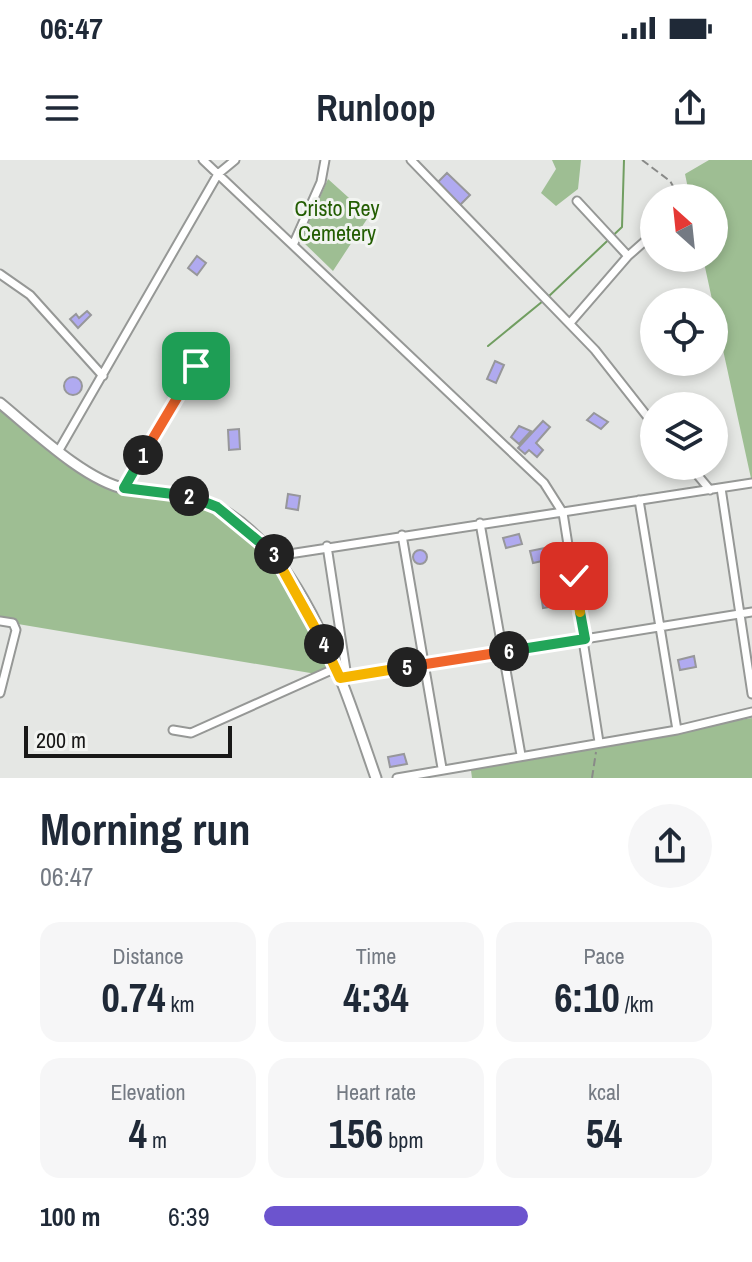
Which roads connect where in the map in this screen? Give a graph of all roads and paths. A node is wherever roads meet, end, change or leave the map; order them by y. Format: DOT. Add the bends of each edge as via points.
graph roads {
  1 [pos="203,160"];
  2 [pos="235,160"];
  3 [pos="325,160"];
  4 [pos="411,160"];
  5 [pos="642,160"];
  6 [pos="218,174"];
  7 [pos="672,184"];
  8 [pos="577,201"];
  9 [pos="293,245"];
  10 [pos="640,245"];
  11 [pos="628,256"];
  12 [pos="0,274"];
  13 [pos="570,323"];
  14 [pos="196,366"];
  15 [pos="103,376"];
  16 [pos="0,403"];
  17 [pos="640,408"];
  18 [pos="59,450"];
  19 [pos="702,480"];
  20 [pos="752,483"];
  21 [pos="124,488"];
  22 [pos="721,488"];
  23 [pos="710,490"];
  24 [pos="639,500"];
  25 [pos="563,513"];
  26 [pos="480,523"];
  27 [pos="402,535"];
  28 [pos="327,546"];
  29 [pos="276,556"];
  30 [pos="752,612"];
  31 [pos="739,614"];
  32 [pos="0,621"];
  33 [pos="660,627"];
  34 [pos="585,639"];
  35 [pos="504,652"];
  36 [pos="424,665"];
  37 [pos="342,674"];
  38 [pos="0,693"];
  39 [pos="752,694"];
  40 [pos="752,712"];
  41 [pos="173,730"];
  42 [pos="677,730"];
  43 [pos="599,742"];
  44 [pos="521,755"];
  45 [pos="442,768"];
  46 [pos="376,778"];
  47 [pos="397,778"];
  48 [pos="592,778"];
  1 -- 6 [label="street"];
  2 -- 6 [label="street"];
  3 -- 9 [label="street" via="321,182"];
  4 -- 13 [label="street"];
  5 -- 7 [label="path"];
  6 -- 9 [label="street"];
  6 -- 15 [label="street"];
  8 -- 11 [label="street"];
  9 -- 25 [label="street" via="520,458"];
  10 -- 11 [label="street"];
  11 -- 13 [label="street"];
  12 -- 15 [label="street" via="30,295"];
  13 -- 17 [label="street"];
  14 -- 21 [label="street"];
  15 -- 18 [label="street"];
  16 -- 18 [label="main road"];
  18 -- 21 [label="main road" via="98,478"];
  19 -- 23 [label="street"];
  20 -- 22 [label="street"];
  21 -- 29 [label="main road" via="177,492 217,507"];
  22 -- 23 [label="street"];
  22 -- 31 [label="street"];
  23 -- 24 [label="street"];
  24 -- 25 [label="street"];
  24 -- 33 [label="street"];
  25 -- 26 [label="street"];
  25 -- 34 [label="street"];
  26 -- 27 [label="street"];
  26 -- 35 [label="street"];
  27 -- 28 [label="street"];
  27 -- 36 [label="street"];
  28 -- 29 [label="street"];
  28 -- 37 [label="street"];
  29 -- 37 [label="main road"];
  30 -- 31 [label="street"];
  31 -- 33 [label="street"];
  31 -- 39 [label="street"];
  32 -- 38 [label="street" via="13,623 16,630"];
  33 -- 34 [label="street"];
  33 -- 42 [label="street"];
  34 -- 35 [label="street"];
  34 -- 43 [label="street"];
  35 -- 36 [label="street"];
  35 -- 44 [label="street"];
  36 -- 37 [label="street"];
  36 -- 45 [label="street"];
  37 -- 41 [label="street" via="191,733"];
  37 -- 46 [label="main road"];
  40 -- 42 [label="street"];
  42 -- 43 [label="street"];
  43 -- 44 [label="street"];
  43 -- 48 [label="path"];
  44 -- 45 [label="street"];
  45 -- 47 [label="street"];
}
